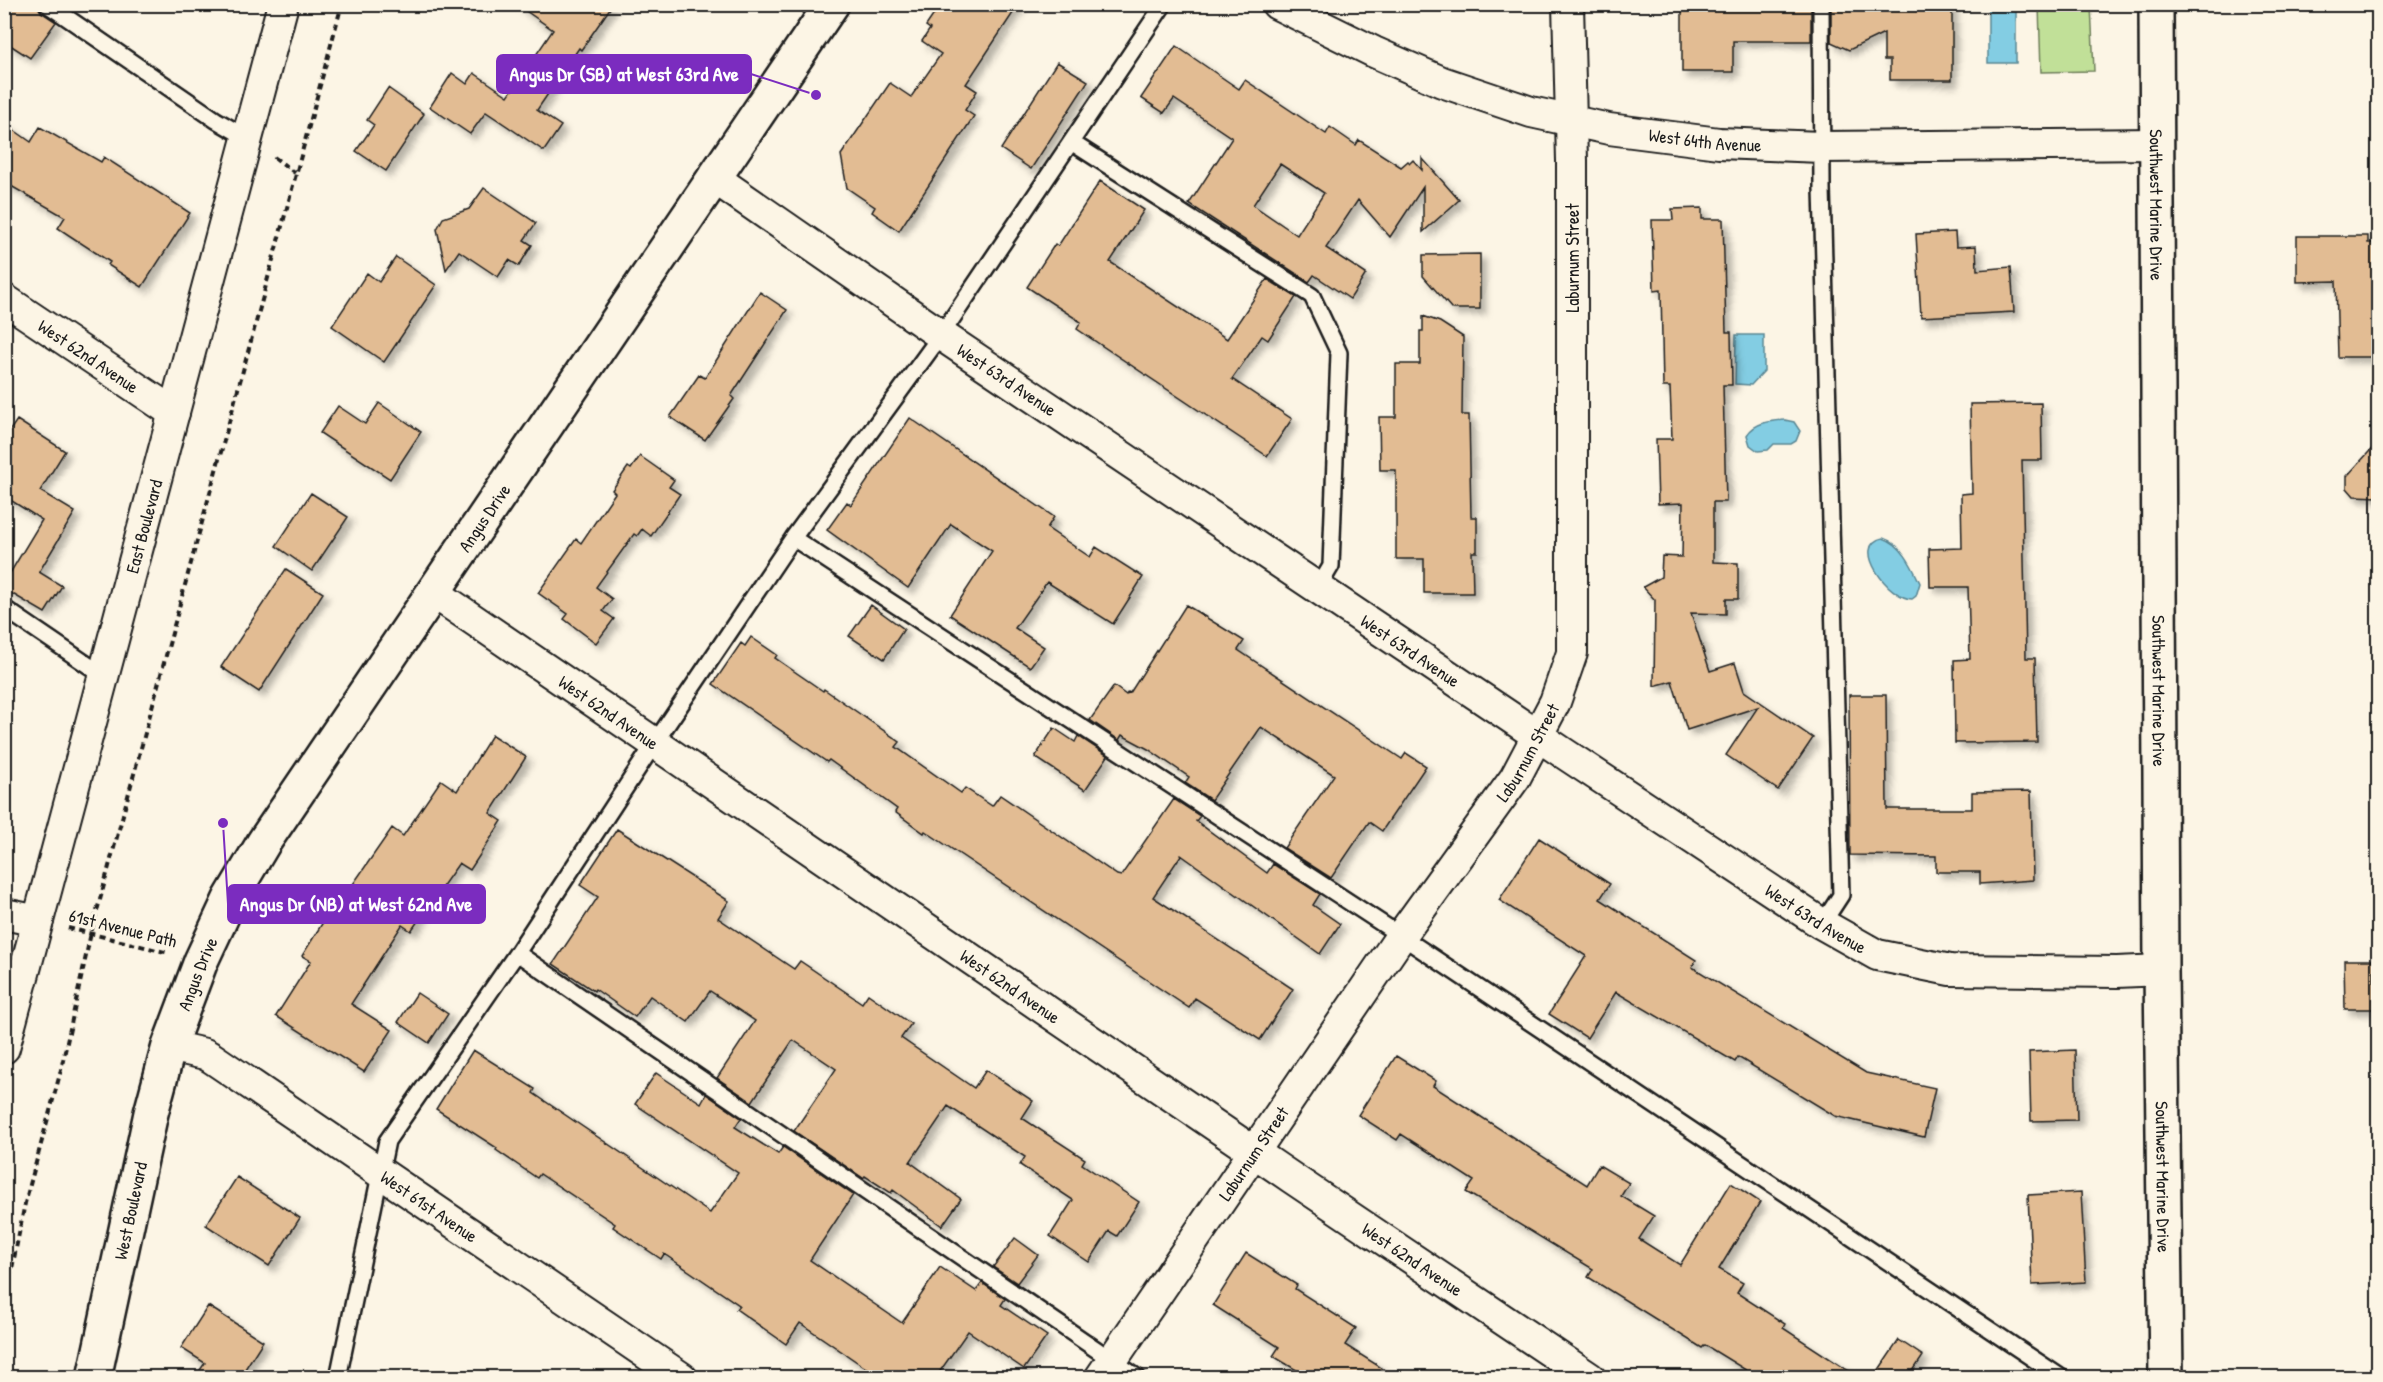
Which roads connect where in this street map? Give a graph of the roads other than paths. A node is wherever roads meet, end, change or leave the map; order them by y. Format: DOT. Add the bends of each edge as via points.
graph roads {
  1 [pos="46,4"];
  2 [pos="283,4"];
  3 [pos="832,4"];
  4 [pos="1164,4"];
  5 [pos="1277,4"];
  6 [pos="1568,4"];
  7 [pos="1821,4"];
  8 [pos="2156,4"];
  9 [pos="1571,120"];
  10 [pos="247,138"];
  11 [pos="1071,142"];
  12 [pos="2158,144"];
  13 [pos="1821,147"];
  14 [pos="713,177"];
  15 [pos="4,299"];
  16 [pos="941,335"];
  17 [pos="174,413"];
  18 [pos="793,538"];
  19 [pos="1318,588"];
  20 [pos="433,592"];
  21 [pos="4,608"];
  22 [pos="104,676"];
  23 [pos="1538,735"];
  24 [pos="654,744"];
  25 [pos="4,914"];
  26 [pos="38,921"];
  27 [pos="1822,924"];
  28 [pos="1401,936"];
  29 [pos="517,953"];
  30 [pos="2161,970"];
  31 [pos="169,1046"];
  32 [pos="4,1048"];
  33 [pos="1253,1151"];
  34 [pos="379,1172"];
  35 [pos="1106,1369"];
  36 [pos="94,1377"];
  37 [pos="338,1377"];
  38 [pos="682,1377"];
  39 [pos="1138,1377"];
  40 [pos="1590,1377"];
  41 [pos="2062,1377"];
  42 [pos="2166,1377"];
  1 -- 10 [label="lane"];
  2 -- 10 [label="street, East Boulevard"];
  3 -- 14 [label="street, Angus Drive"];
  4 -- 11 [label="lane"];
  5 -- 9 [label="street, West 64th Avenue" via="1442,82 1531,112"];
  6 -- 9 [label="street, Laburnum Street"];
  7 -- 13 [label="lane"];
  8 -- 12 [label="street, Southwest Marine Drive"];
  9 -- 13 [label="street, West 64th Avenue" via="1609,129 1719,143"];
  9 -- 23 [label="street, Laburnum Street" via="1572,653 1555,702"];
  10 -- 17 [label="street, East Boulevard"];
  11 -- 16 [label="lane"];
  11 -- 19 [label="lane" via="1312,296 1339,353 1331,566"];
  12 -- 13 [label="street, West 64th Avenue"];
  12 -- 30 [label="street, Southwest Marine Drive"];
  13 -- 27 [label="lane" via="1841,895"];
  14 -- 16 [label="street, West 63rd Avenue"];
  14 -- 20 [label="street, Angus Drive"];
  15 -- 17 [label="street, West 62nd Avenue"];
  16 -- 18 [label="lane"];
  16 -- 19 [label="street, West 63rd Avenue"];
  17 -- 22 [label="street, East Boulevard"];
  18 -- 24 [label="lane"];
  18 -- 28 [label="lane"];
  19 -- 23 [label="street, West 63rd Avenue"];
  20 -- 24 [label="street, West 62nd Avenue"];
  20 -- 31 [label="street, Angus Drive" via="264,842 230,899 201,961"];
  21 -- 22 [label="lane"];
  22 -- 26 [label="street, East Boulevard"];
  23 -- 27 [label="street, West 63rd Avenue"];
  23 -- 28 [label="street, Laburnum Street" via="1515,778"];
  24 -- 29 [label="lane"];
  24 -- 33 [label="street, West 62nd Avenue"];
  25 -- 26 [label="street"];
  26 -- 32 [label="street, East Boulevard"];
  27 -- 30 [label="street, West 63rd Avenue" via="1877,955 1950,970"];
  28 -- 33 [label="street, Laburnum Street"];
  28 -- 41 [label="lane"];
  29 -- 34 [label="lane" via="387,1141"];
  29 -- 35 [label="lane"];
  30 -- 42 [label="street, Southwest Marine Drive"];
  31 -- 34 [label="street, West 61st Avenue" via="212,1058"];
  31 -- 36 [label="street, West Boulevard"];
  33 -- 35 [label="street, Laburnum Street"];
  33 -- 40 [label="street, West 62nd Avenue"];
  34 -- 37 [label="lane"];
  34 -- 38 [label="street, West 61st Avenue"];
  35 -- 39 [label="lane"];
}
